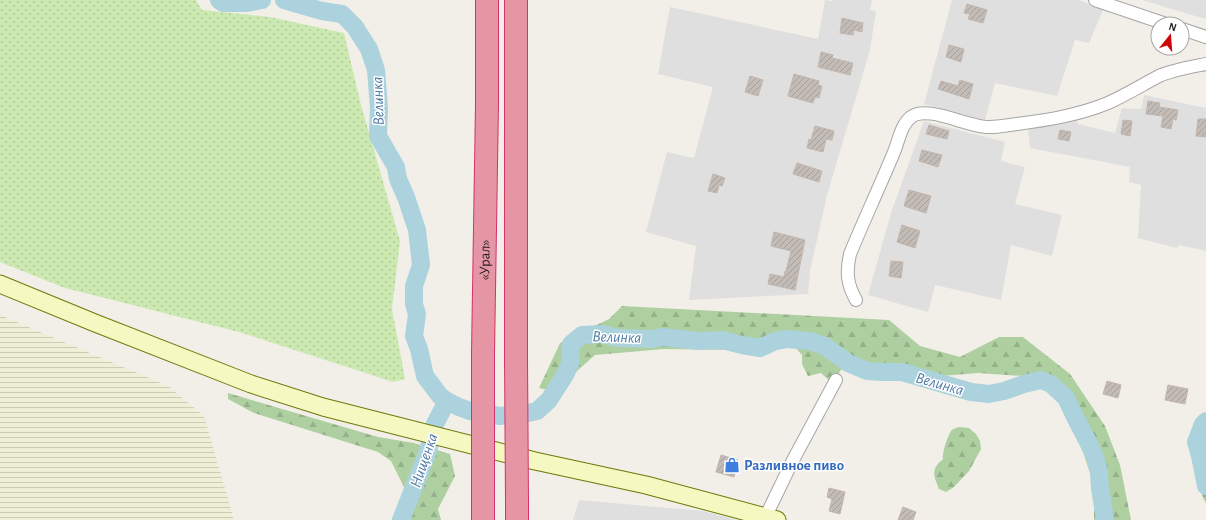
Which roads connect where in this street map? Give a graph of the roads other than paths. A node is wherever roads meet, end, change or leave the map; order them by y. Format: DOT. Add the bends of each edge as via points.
graph roads {
  1 [pos="487,0"];
  2 [pos="516,0"];
  3 [pos="1095,0"];
  4 [pos="1150,19"];
  5 [pos="1190,32"];
  6 [pos="1206,37"];
  7 [pos="1206,64"];
  8 [pos="0,284"];
  9 [pos="856,300"];
  10 [pos="836,380"];
  11 [pos="517,511"];
  12 [pos="769,519"];
  13 [pos="483,520"];
  1 -- 13 [label="highway, «Урал», bridge"];
  2 -- 11 [label="highway, «Урал», bridge"];
  3 -- 4 [label="street"];
  5 -- 6 [label="street"];
  7 -- 9 [label="street" via="1160,76 1110,102 1082,112 1029,123 989,128 931,113 920,112 912,116 906,122 850,254 847,276 850,290"];
  8 -- 12 [label="street" via="251,384 323,407 547,464 646,485"];
  10 -- 12 [label="street" via="792,462"];
}
